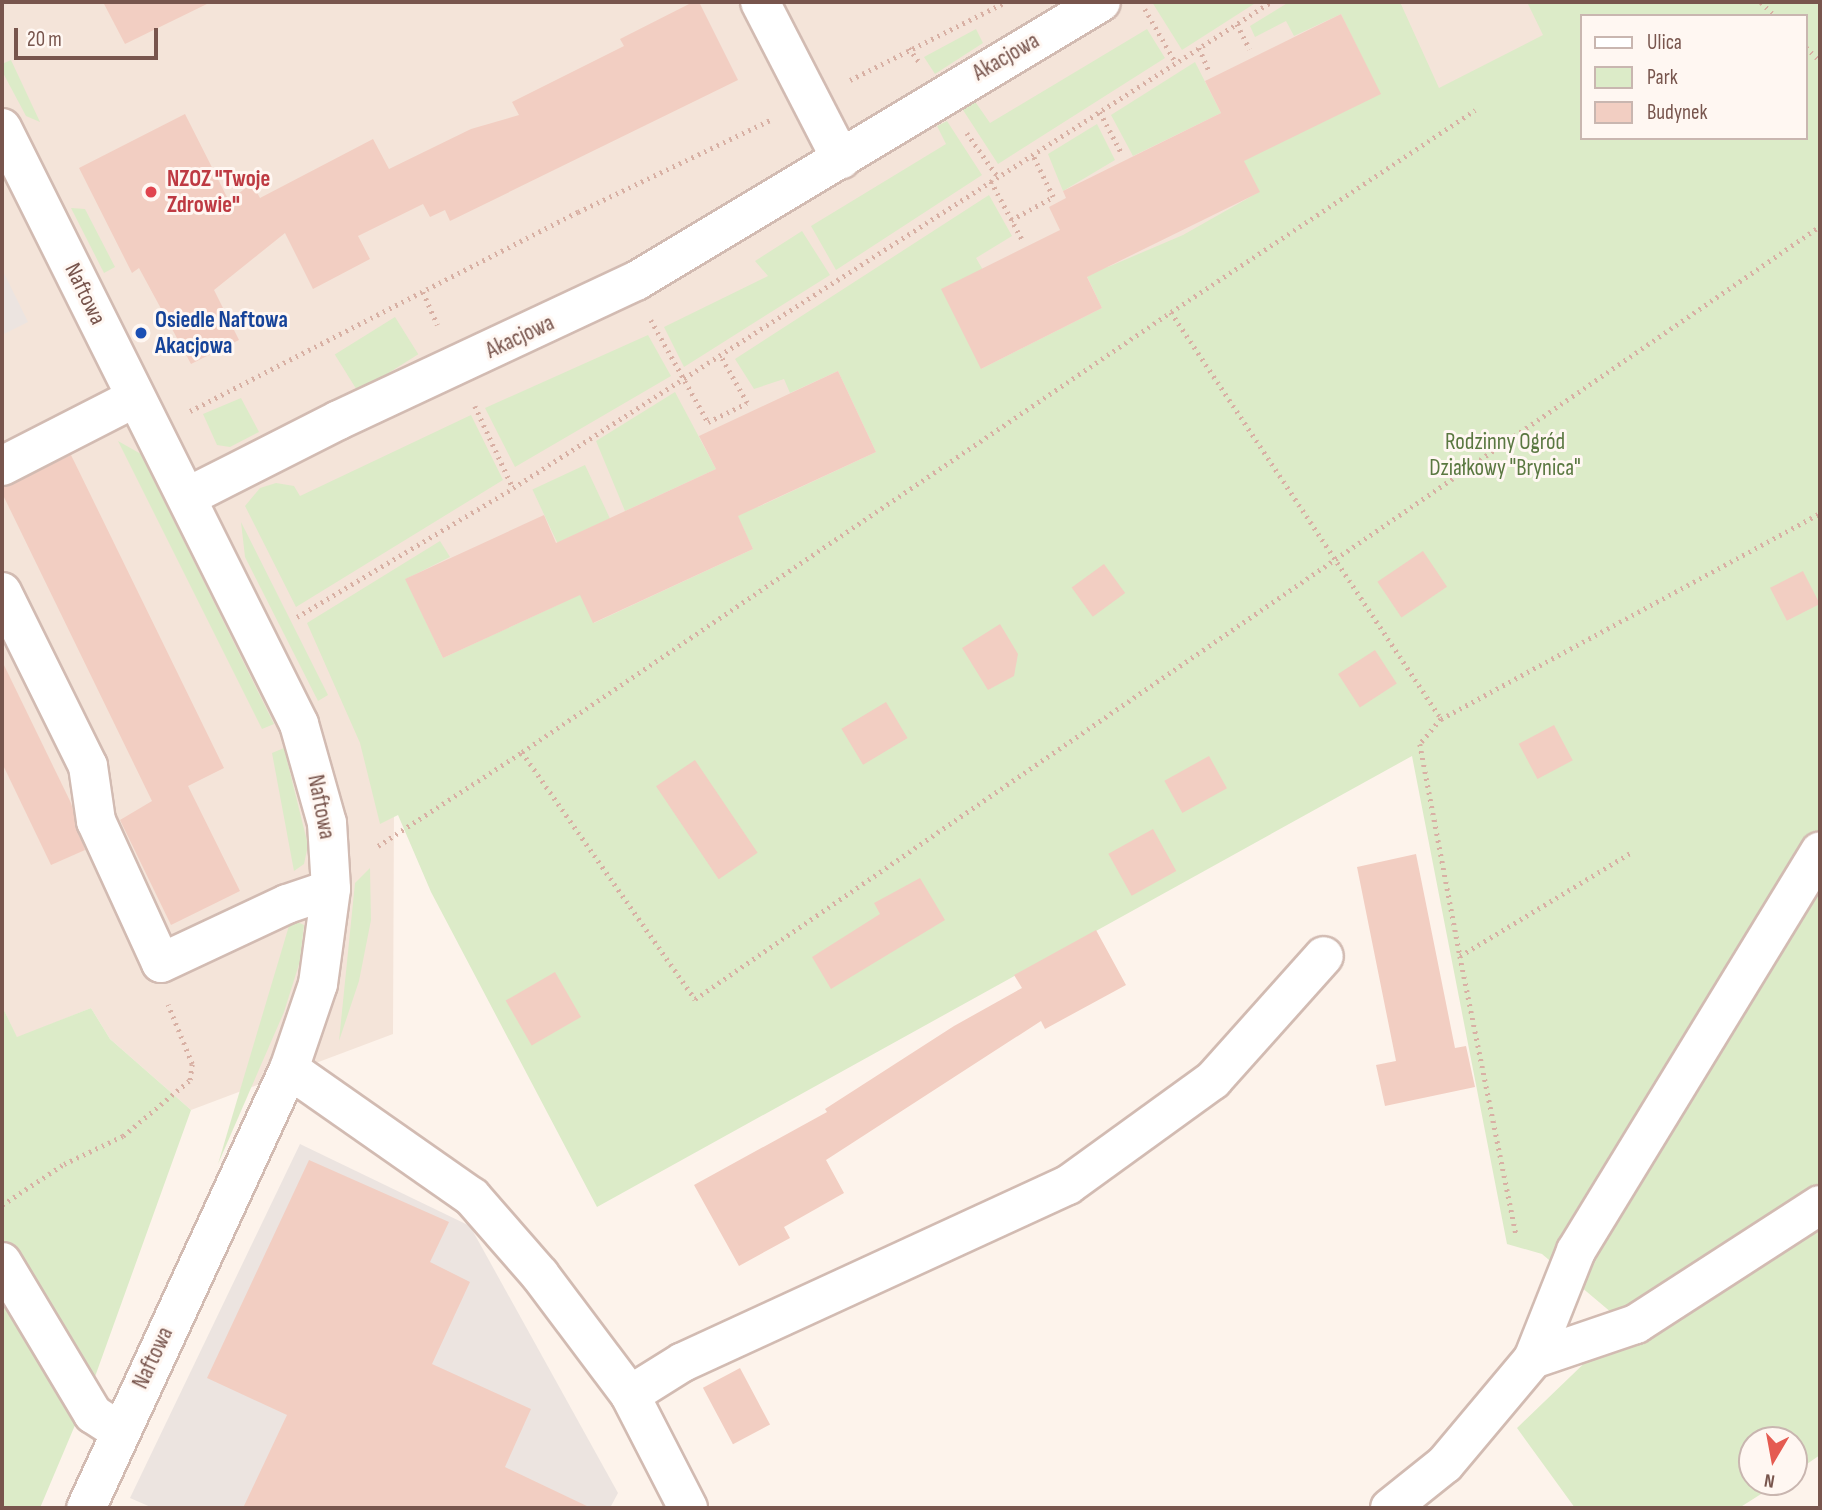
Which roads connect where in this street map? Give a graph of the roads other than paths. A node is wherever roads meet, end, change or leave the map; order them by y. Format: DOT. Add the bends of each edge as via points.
graph roads {
  1 [pos="760,2"];
  2 [pos="1101,2"];
  3 [pos="2,128"];
  4 [pos="841,159"];
  5 [pos="135,398"];
  6 [pos="2,466"];
  7 [pos="189,496"];
  8 [pos="2,592"];
  9 [pos="1820,852"];
  10 [pos="331,889"];
  11 [pos="1324,956"];
  12 [pos="289,1069"];
  13 [pos="1820,1205"];
  14 [pos="2,1262"];
  15 [pos="1534,1359"];
  16 [pos="630,1395"];
  17 [pos="119,1431"];
  18 [pos="86,1508"];
  19 [pos="688,1508"];
  20 [pos="1390,1508"];
  1 -- 4 [label="street"];
  2 -- 4 [label="street, Akacjowa"];
  3 -- 5 [label="street, Naftowa"];
  4 -- 7 [label="street, Akacjowa" via="636,281"];
  5 -- 6 [label="street"];
  5 -- 7 [label="street, Naftowa"];
  7 -- 10 [label="street, Naftowa" via="299,724 327,822"];
  8 -- 10 [label="street" via="88,766 96,821 160,963 286,904"];
  9 -- 15 [label="street" via="1576,1251"];
  10 -- 12 [label="street, Naftowa" via="318,984"];
  11 -- 16 [label="street" via="1213,1080 1068,1185 683,1362"];
  12 -- 16 [label="street" via="472,1197 540,1275"];
  12 -- 17 [label="street, Naftowa"];
  13 -- 15 [label="street" via="1636,1324"];
  14 -- 17 [label="street" via="93,1413"];
  15 -- 20 [label="street" via="1445,1464"];
  16 -- 19 [label="street"];
  17 -- 18 [label="street, Naftowa"];
}
